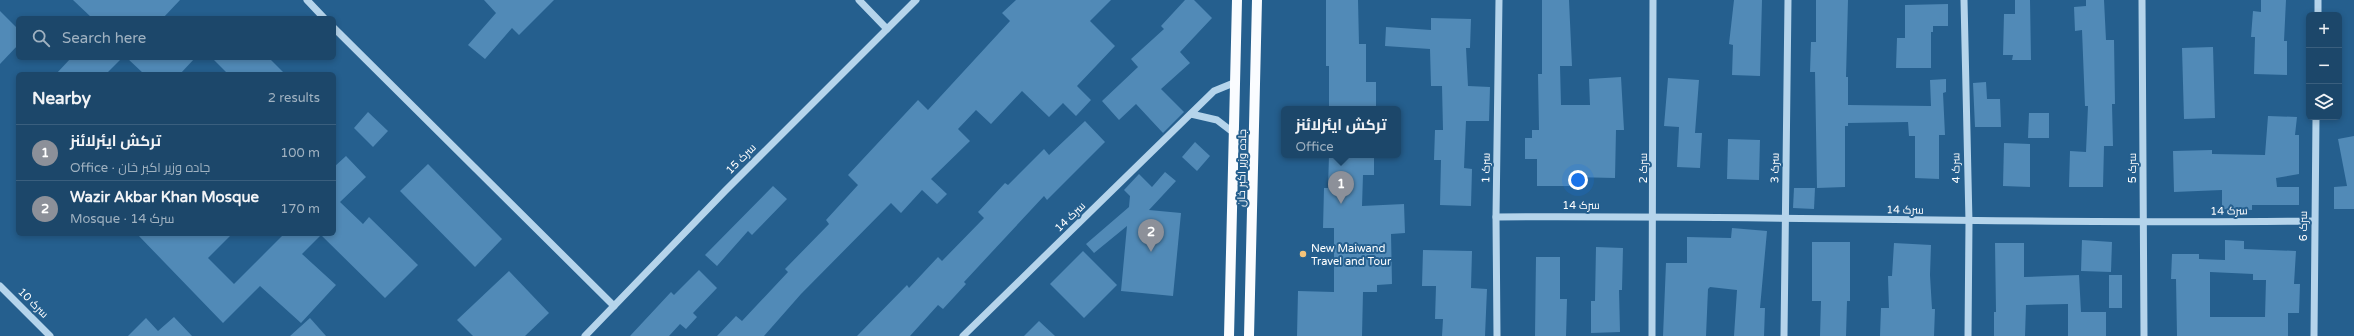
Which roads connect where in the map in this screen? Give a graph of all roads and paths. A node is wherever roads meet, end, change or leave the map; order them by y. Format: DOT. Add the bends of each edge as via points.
graph roads {
  1 [pos="307,0"];
  2 [pos="859,0"];
  3 [pos="916,0"];
  4 [pos="1237,0"];
  5 [pos="1257,0"];
  6 [pos="1499,0"];
  7 [pos="1654,0"];
  8 [pos="1788,0"];
  9 [pos="1964,0"];
  10 [pos="2142,0"];
  11 [pos="2318,0"];
  12 [pos="2318,12"];
  13 [pos="322,16"];
  14 [pos="887,29"];
  15 [pos="336,30"];
  16 [pos="1236,82"];
  17 [pos="1191,114"];
  18 [pos="2316,120"];
  19 [pos="1234,134"];
  20 [pos="1654,216"];
  21 [pos="1496,217"];
  22 [pos="1785,218"];
  23 [pos="2314,221"];
  24 [pos="1969,222"];
  25 [pos="2144,223"];
  26 [pos="0,286"];
  27 [pos="614,306"];
  28 [pos="50,336"];
  29 [pos="585,336"];
  30 [pos="963,336"];
  31 [pos="1229,336"];
  32 [pos="1250,336"];
  33 [pos="1497,336"];
  34 [pos="1652,336"];
  35 [pos="1784,336"];
  36 [pos="1968,336"];
  37 [pos="2144,336"];
  38 [pos="2314,336"];
  1 -- 13 [label="street"];
  2 -- 14 [label="street"];
  3 -- 14 [label="street, سرک 15"];
  4 -- 16 [label="main road"];
  5 -- 32 [label="main road, جاده وزیر اکبر خان"];
  6 -- 21 [label="street, سرک 1"];
  7 -- 20 [label="street, سرک 2"];
  8 -- 22 [label="street, سرک 3"];
  9 -- 24 [label="street, سرک 4"];
  10 -- 25 [label="street, سرک 5"];
  11 -- 12 [label="street"];
  14 -- 27 [label="street, سرک 15"];
  15 -- 27 [label="street"];
  16 -- 17 [label="street, سرک 14" via="1214,91"];
  16 -- 19 [label="main road"];
  17 -- 19 [label="street" via="1217,120"];
  17 -- 30 [label="street, سرک 14"];
  18 -- 23 [label="street, سرک 6"];
  19 -- 31 [label="main road"];
  20 -- 21 [label="street, سرک 14"];
  20 -- 22 [label="street, سرک 14"];
  20 -- 34 [label="street, سرک 2"];
  21 -- 33 [label="street, سرک 1"];
  22 -- 24 [label="street, سرک 14"];
  22 -- 35 [label="street, سرک 3"];
  23 -- 25 [label="street, سرک 14"];
  23 -- 38 [label="street, سرک 6"];
  24 -- 25 [label="street, سرک 14"];
  24 -- 36 [label="street, سرک 4"];
  25 -- 37 [label="street, سرک 5"];
  26 -- 28 [label="street, سرک 10"];
  27 -- 29 [label="street, سرک 15"];
}
